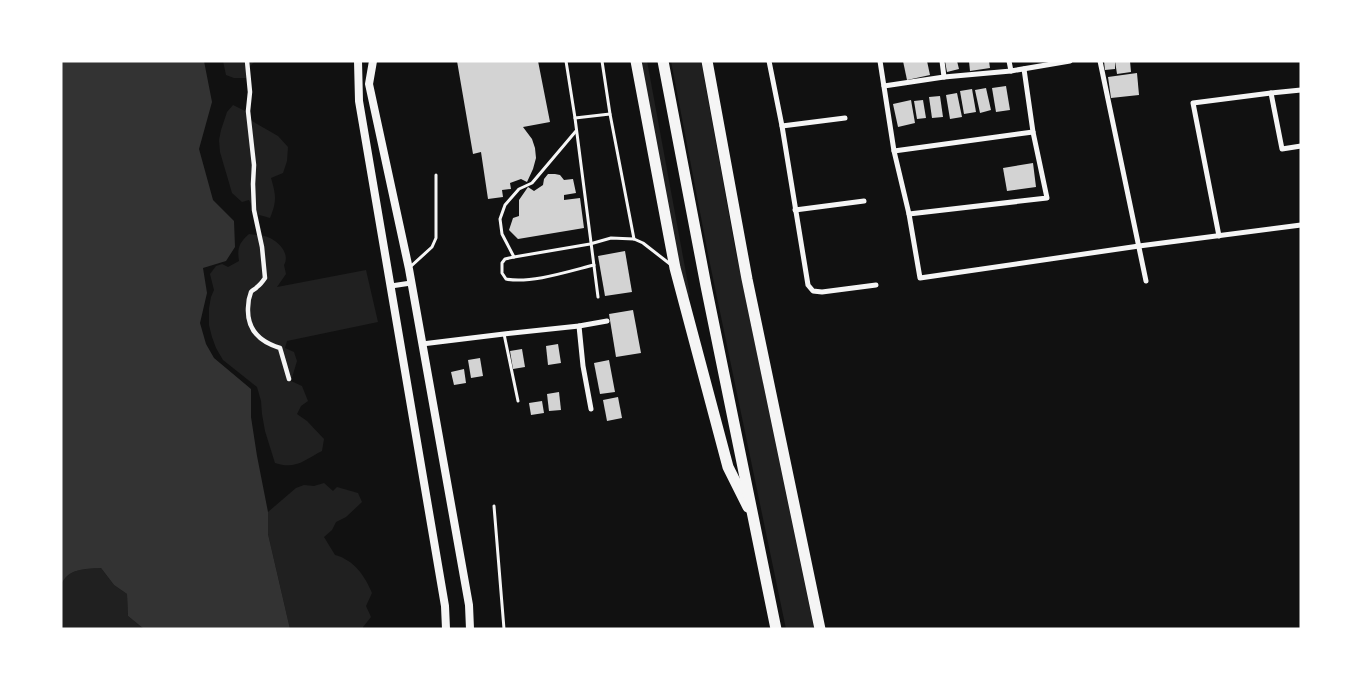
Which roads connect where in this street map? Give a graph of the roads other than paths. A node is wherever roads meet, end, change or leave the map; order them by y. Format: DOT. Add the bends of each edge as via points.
graph roads {
  1 [pos="247,61"];
  2 [pos="358,61"];
  3 [pos="373,61"];
  4 [pos="566,61"];
  5 [pos="602,61"];
  6 [pos="636,61"];
  7 [pos="663,61"];
  8 [pos="707,61"];
  9 [pos="769,61"];
  10 [pos="880,61"];
  11 [pos="942,61"];
  12 [pos="1009,61"];
  13 [pos="1070,61"];
  14 [pos="1100,61"];
  15 [pos="1024,69"];
  16 [pos="1011,71"];
  17 [pos="944,78"];
  18 [pos="884,86"];
  19 [pos="1301,90"];
  20 [pos="1271,93"];
  21 [pos="610,114"];
  22 [pos="575,118"];
  23 [pos="845,118"];
  24 [pos="782,126"];
  25 [pos="576,131"];
  26 [pos="1033,132"];
  27 [pos="1301,146"];
  28 [pos="894,151"];
  29 [pos="436,175"];
  30 [pos="864,201"];
  31 [pos="795,210"];
  32 [pos="909,214"];
  33 [pos="1301,225"];
  34 [pos="1219,236"];
  35 [pos="634,239"];
  36 [pos="590,244"];
  37 [pos="1139,246"];
  38 [pos="514,257"];
  39 [pos="594,265"];
  40 [pos="675,268"];
  41 [pos="409,269"];
  42 [pos="1146,281"];
  43 [pos="411,283"];
  44 [pos="876,285"];
  45 [pos="391,286"];
  46 [pos="598,297"];
  47 [pos="607,321"];
  48 [pos="579,326"];
  49 [pos="504,334"];
  50 [pos="422,344"];
  51 [pos="289,378"];
  52 [pos="518,401"];
  53 [pos="591,409"];
  54 [pos="494,506"];
  55 [pos="754,520"];
  56 [pos="446,629"];
  57 [pos="470,629"];
  58 [pos="504,629"];
  59 [pos="776,629"];
  60 [pos="820,629"];
  1 -- 51 [label="street" via="254,210 265,278 252,291 248,302 248,321 261,338 280,348"];
  2 -- 45 [label="street" via="359,101"];
  3 -- 41 [label="street" via="369,84"];
  4 -- 22 [label="lane"];
  5 -- 21 [label="lane"];
  6 -- 40 [label="highway"];
  7 -- 55 [label="highway"];
  8 -- 60 [label="highway" via="747,279"];
  9 -- 24 [label="street"];
  10 -- 18 [label="street"];
  11 -- 17 [label="street"];
  12 -- 16 [label="street"];
  13 -- 15 [label="street"];
  14 -- 37 [label="street"];
  15 -- 16 [label="street"];
  15 -- 26 [label="street"];
  16 -- 17 [label="street"];
  17 -- 18 [label="street"];
  18 -- 28 [label="street"];
  19 -- 20 [label="street"];
  20 -- 27 [label="street" via="1282,149"];
  20 -- 34 [label="street" via="1194,103"];
  21 -- 22 [label="lane"];
  21 -- 35 [label="lane"];
  22 -- 25 [label="lane"];
  23 -- 24 [label="street"];
  24 -- 31 [label="street"];
  25 -- 36 [label="lane"];
  25 -- 38 [label="lane" via="532,182 519,189 505,205 500,219 502,234"];
  26 -- 28 [label="street"];
  26 -- 32 [label="street" via="1047,198"];
  28 -- 32 [label="street"];
  29 -- 41 [label="lane" via="436,238 432,247"];
  30 -- 31 [label="street"];
  31 -- 44 [label="street" via="808,285 813,291"];
  32 -- 37 [label="street" via="920,278"];
  33 -- 34 [label="street"];
  34 -- 37 [label="street"];
  35 -- 36 [label="lane" via="611,238"];
  35 -- 40 [label="lane"];
  36 -- 38 [label="lane"];
  36 -- 39 [label="lane"];
  37 -- 42 [label="street"];
  38 -- 39 [label="lane" via="502,263 502,273 506,279 514,281"];
  39 -- 46 [label="lane"];
  40 -- 55 [label="highway" via="728,466"];
  41 -- 43 [label="street"];
  43 -- 45 [label="street"];
  43 -- 50 [label="street"];
  45 -- 56 [label="street" via="445,606"];
  47 -- 48 [label="street"];
  48 -- 49 [label="street"];
  48 -- 53 [label="street"];
  49 -- 50 [label="street"];
  49 -- 52 [label="lane"];
  50 -- 57 [label="street" via="469,605"];
  54 -- 58 [label="lane"];
  55 -- 59 [label="highway"];
}
